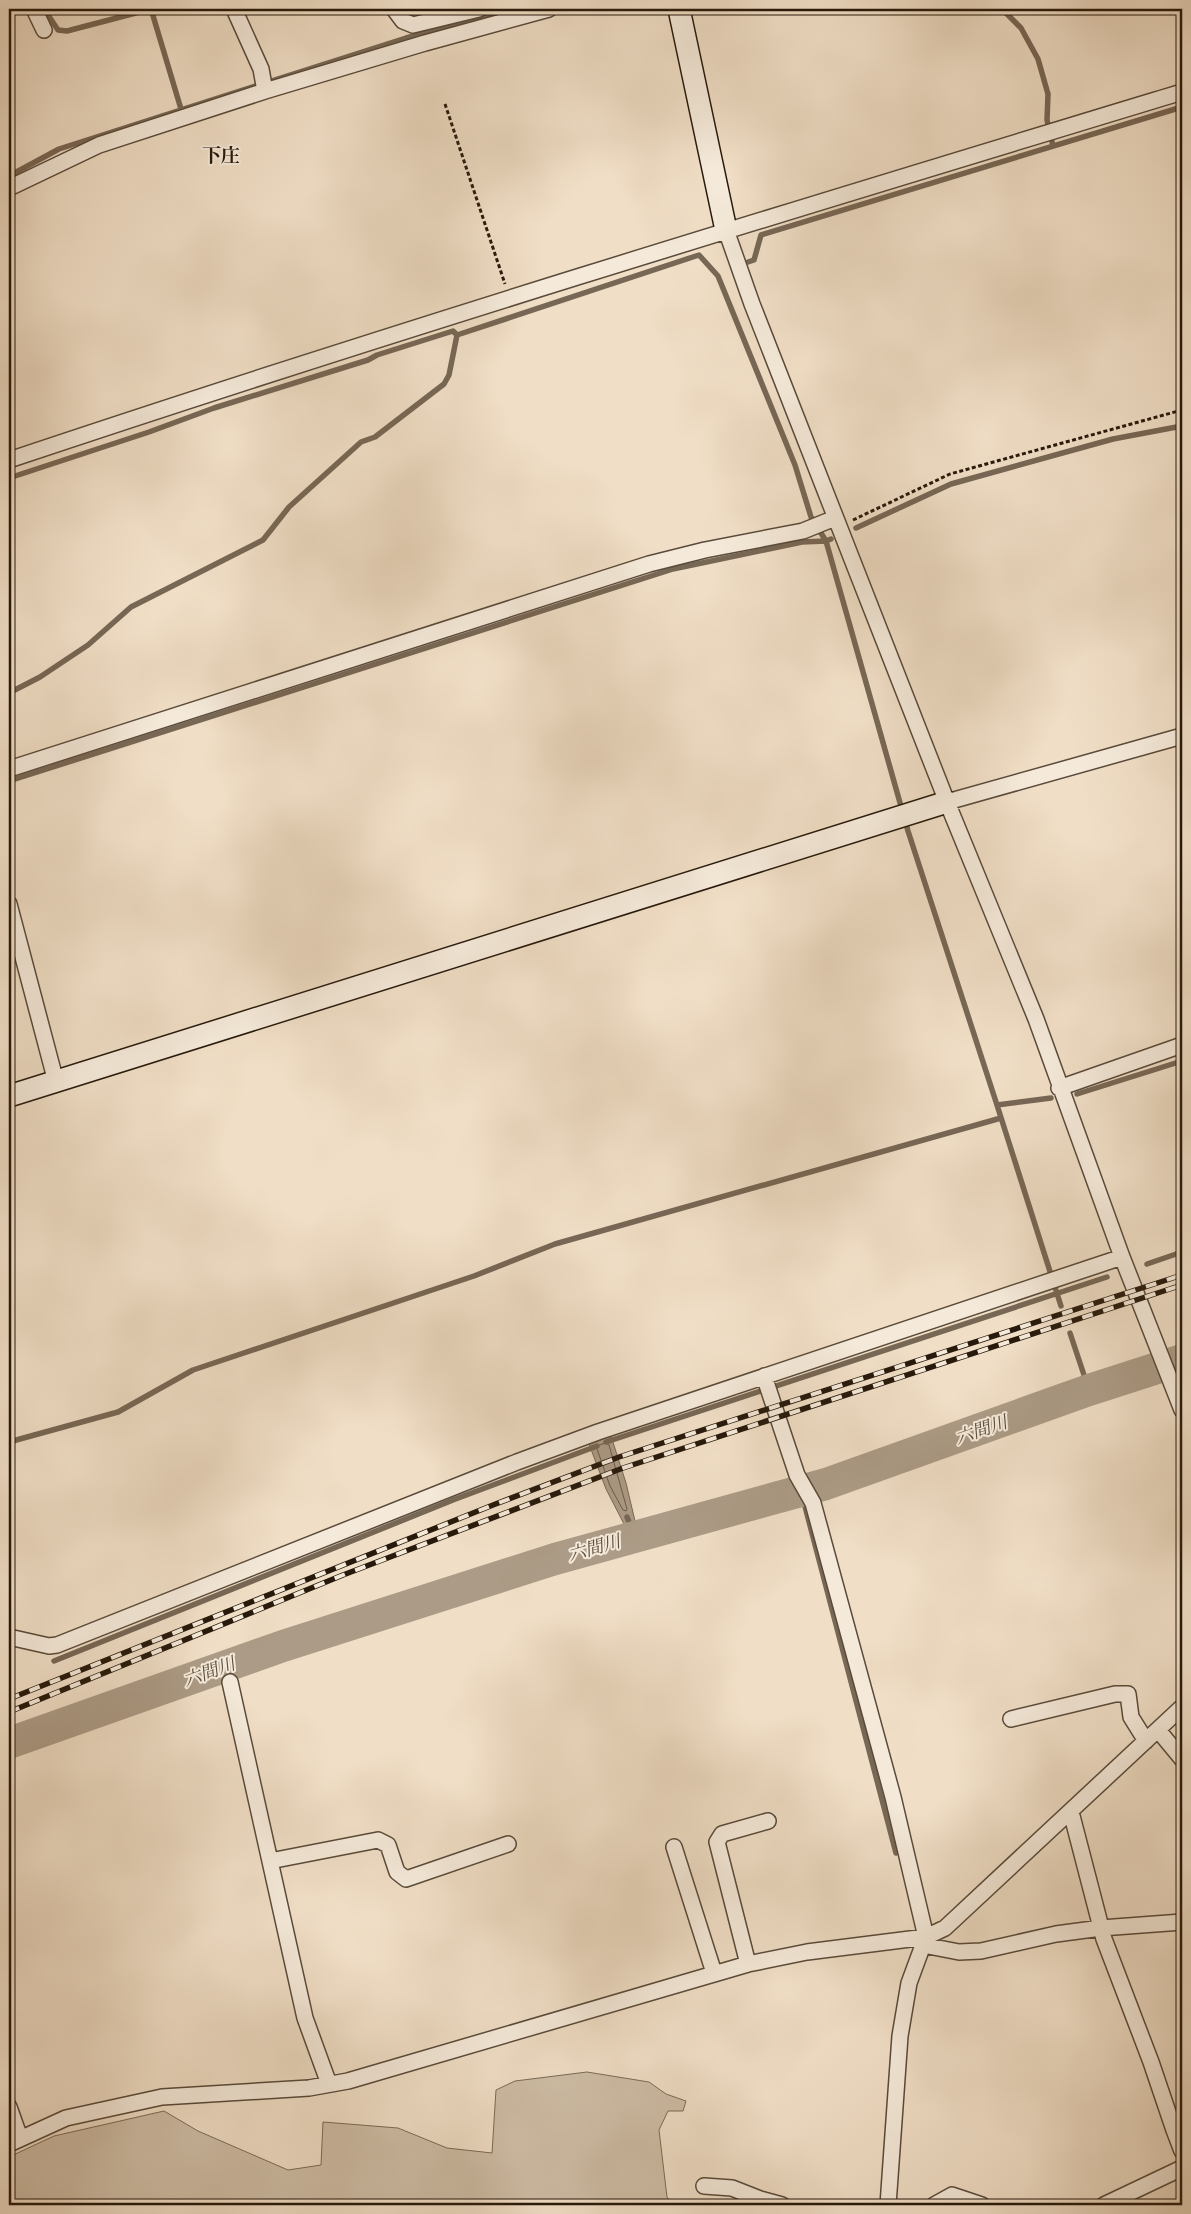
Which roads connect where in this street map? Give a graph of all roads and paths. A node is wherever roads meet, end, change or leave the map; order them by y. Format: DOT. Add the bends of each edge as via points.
graph roads {
  1 [pos="34,9"];
  2 [pos="234,9"];
  3 [pos="394,9"];
  4 [pos="479,9"];
  5 [pos="549,9"];
  6 [pos="679,9"];
  7 [pos="44,30"];
  8 [pos="427,33"];
  9 [pos="264,85"];
  10 [pos="1182,92"];
  11 [pos="445,104"];
  12 [pos="9,188"];
  13 [pos="726,230"];
  14 [pos="510,297"];
  15 [pos="1182,410"];
  16 [pos="9,460"];
  17 [pos="832,522"];
  18 [pos="1182,736"];
  19 [pos="9,769"];
  20 [pos="947,802"];
  21 [pos="9,904"];
  22 [pos="1182,1045"];
  23 [pos="56,1082"];
  24 [pos="1060,1088"];
  25 [pos="9,1096"];
  26 [pos="1122,1257"];
  27 [pos="767,1385"];
  28 [pos="1182,1410"];
  29 [pos="9,1636"];
  30 [pos="230,1682"];
  31 [pos="1182,1707"];
  32 [pos="1011,1719"];
  33 [pos="1158,1730"];
  34 [pos="1146,1741"];
  35 [pos="1182,1759"];
  36 [pos="1071,1812"];
  37 [pos="768,1821"];
  38 [pos="508,1844"];
  39 [pos="674,1847"];
  40 [pos="270,1862"];
  41 [pos="1182,1922"];
  42 [pos="1101,1928"];
  43 [pos="924,1941"];
  44 [pos="748,1964"];
  45 [pos="714,1973"];
  46 [pos="328,2084"];
  47 [pos="9,2107"];
  48 [pos="1178,2131"];
  49 [pos="15,2141"];
  50 [pos="1182,2151"];
  51 [pos="1182,2168"];
  52 [pos="704,2186"];
  53 [pos="759,2202"];
  54 [pos="782,2205"];
  55 [pos="888,2205"];
  56 [pos="934,2205"];
  57 [pos="982,2205"];
  58 [pos="1104,2205"];
  1 -- 7 [label="street"];
  2 -- 9 [label="street"];
  3 -- 8 [label="street" via="404,21"];
  4 -- 8 [label="street"];
  5 -- 8 [label="street"];
  6 -- 13 [label="street"];
  8 -- 9 [label="street"];
  9 -- 12 [label="street" via="99,145"];
  10 -- 13 [label="street"];
  11 -- 14 [label="path"];
  13 -- 14 [label="street"];
  13 -- 17 [label="street"];
  14 -- 16 [label="street"];
  15 -- 17 [label="path" via="950,474"];
  17 -- 19 [label="street" via="650,564"];
  17 -- 20 [label="street"];
  18 -- 20 [label="street"];
  20 -- 23 [label="street"];
  20 -- 24 [label="street" via="1036,1019"];
  21 -- 23 [label="street"];
  22 -- 24 [label="street"];
  23 -- 25 [label="street"];
  24 -- 26 [label="street"];
  26 -- 27 [label="street"];
  26 -- 28 [label="street"];
  27 -- 29 [label="street" via="598,1432 57,1645"];
  27 -- 43 [label="street" via="798,1475 813,1503 894,1796"];
  30 -- 40 [label="street"];
  31 -- 33 [label="street"];
  32 -- 34 [label="street" via="1115,1694 1128,1694 1131,1717"];
  33 -- 34 [label="street"];
  33 -- 35 [label="street"];
  34 -- 36 [label="street"];
  36 -- 42 [label="street"];
  36 -- 43 [label="street" via="945,1928"];
  37 -- 44 [label="street" via="722,1834 717,1842"];
  38 -- 40 [label="street" via="406,1879 397,1872 388,1845 378,1840"];
  39 -- 45 [label="street"];
  40 -- 46 [label="street" via="305,2018"];
  41 -- 42 [label="street"];
  42 -- 43 [label="street" via="1056,1934 981,1951 960,1952"];
  42 -- 48 [label="street"];
  43 -- 44 [label="street" via="808,1952"];
  43 -- 55 [label="street" via="908,1983 900,2036"];
  44 -- 45 [label="street"];
  45 -- 46 [label="street"];
  46 -- 49 [label="street" via="162,2098 66,2118"];
  47 -- 49 [label="street"];
  48 -- 50 [label="street"];
  51 -- 58 [label="street"];
  52 -- 53 [label="street" via="732,2188"];
  53 -- 54 [label="street"];
  56 -- 57 [label="street" via="952,2195"];
}
